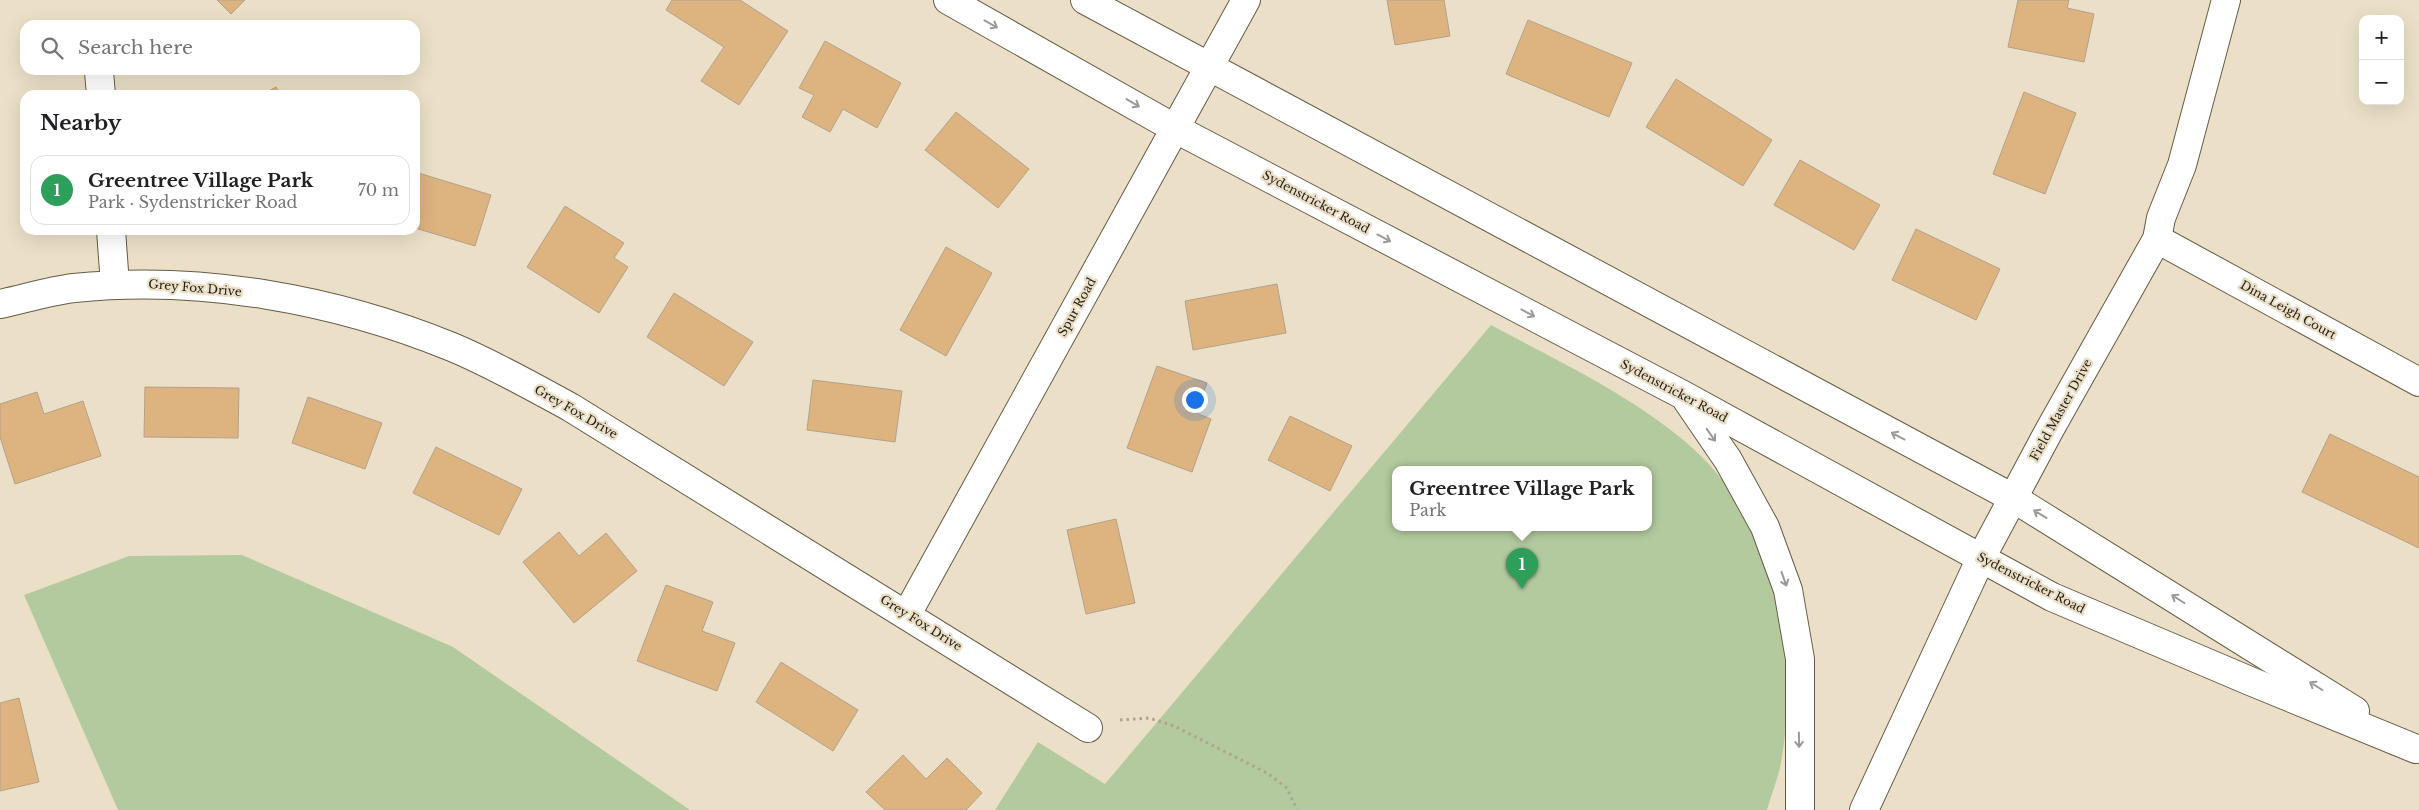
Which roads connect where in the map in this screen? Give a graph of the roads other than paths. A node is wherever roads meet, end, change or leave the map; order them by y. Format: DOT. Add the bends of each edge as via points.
graph roads {
  1 [pos="948,0"];
  2 [pos="1085,0"];
  3 [pos="1246,0"];
  4 [pos="2226,0"];
  5 [pos="1209,68"];
  6 [pos="1176,129"];
  7 [pos="111,235"];
  8 [pos="2157,239"];
  9 [pos="115,285"];
  10 [pos="0,304"];
  11 [pos="2419,382"];
  12 [pos="1683,395"];
  13 [pos="2013,498"];
  14 [pos="1981,558"];
  15 [pos="908,614"];
  16 [pos="1088,728"];
  17 [pos="2418,750"];
  18 [pos="1800,810"];
  19 [pos="1864,810"];
  1 -- 6 [label="main road, Sydenstricker Road, one-way"];
  2 -- 5 [label="main road, Sydenstricker Road"];
  3 -- 5 [label="main road, Spur Road"];
  4 -- 8 [label="main road, Field Master Drive" via="2182,165 2161,218"];
  5 -- 6 [label="main road, Spur Road"];
  13 -- 5 [label="main road, Sydenstricker Road, one-way"];
  6 -- 12 [label="main road, Sydenstricker Road, one-way"];
  6 -- 15 [label="main road, Spur Road"];
  7 -- 9 [label="main road"];
  8 -- 11 [label="main road, Dina Leigh Court"];
  8 -- 13 [label="main road, Field Master Drive"];
  9 -- 10 [label="main road, Grey Fox Drive" via="72,288"];
  9 -- 15 [label="main road, Grey Fox Drive" via="227,290 294,299 378,320 452,347 570,406"];
  12 -- 14 [label="main road, Sydenstricker Road"];
  12 -- 18 [label="main road, one-way" via="1728,460 1765,527 1788,590 1800,659"];
  13 -- 14 [label="main road, Field Master Drive"];
  17 -- 13 [label="main road, Sydenstricker Road, one-way"];
  14 -- 17 [label="main road, Sydenstricker Road" via="2052,597"];
  14 -- 19 [label="main road, Field Master Drive"];
  15 -- 16 [label="main road, Grey Fox Drive"];
}
